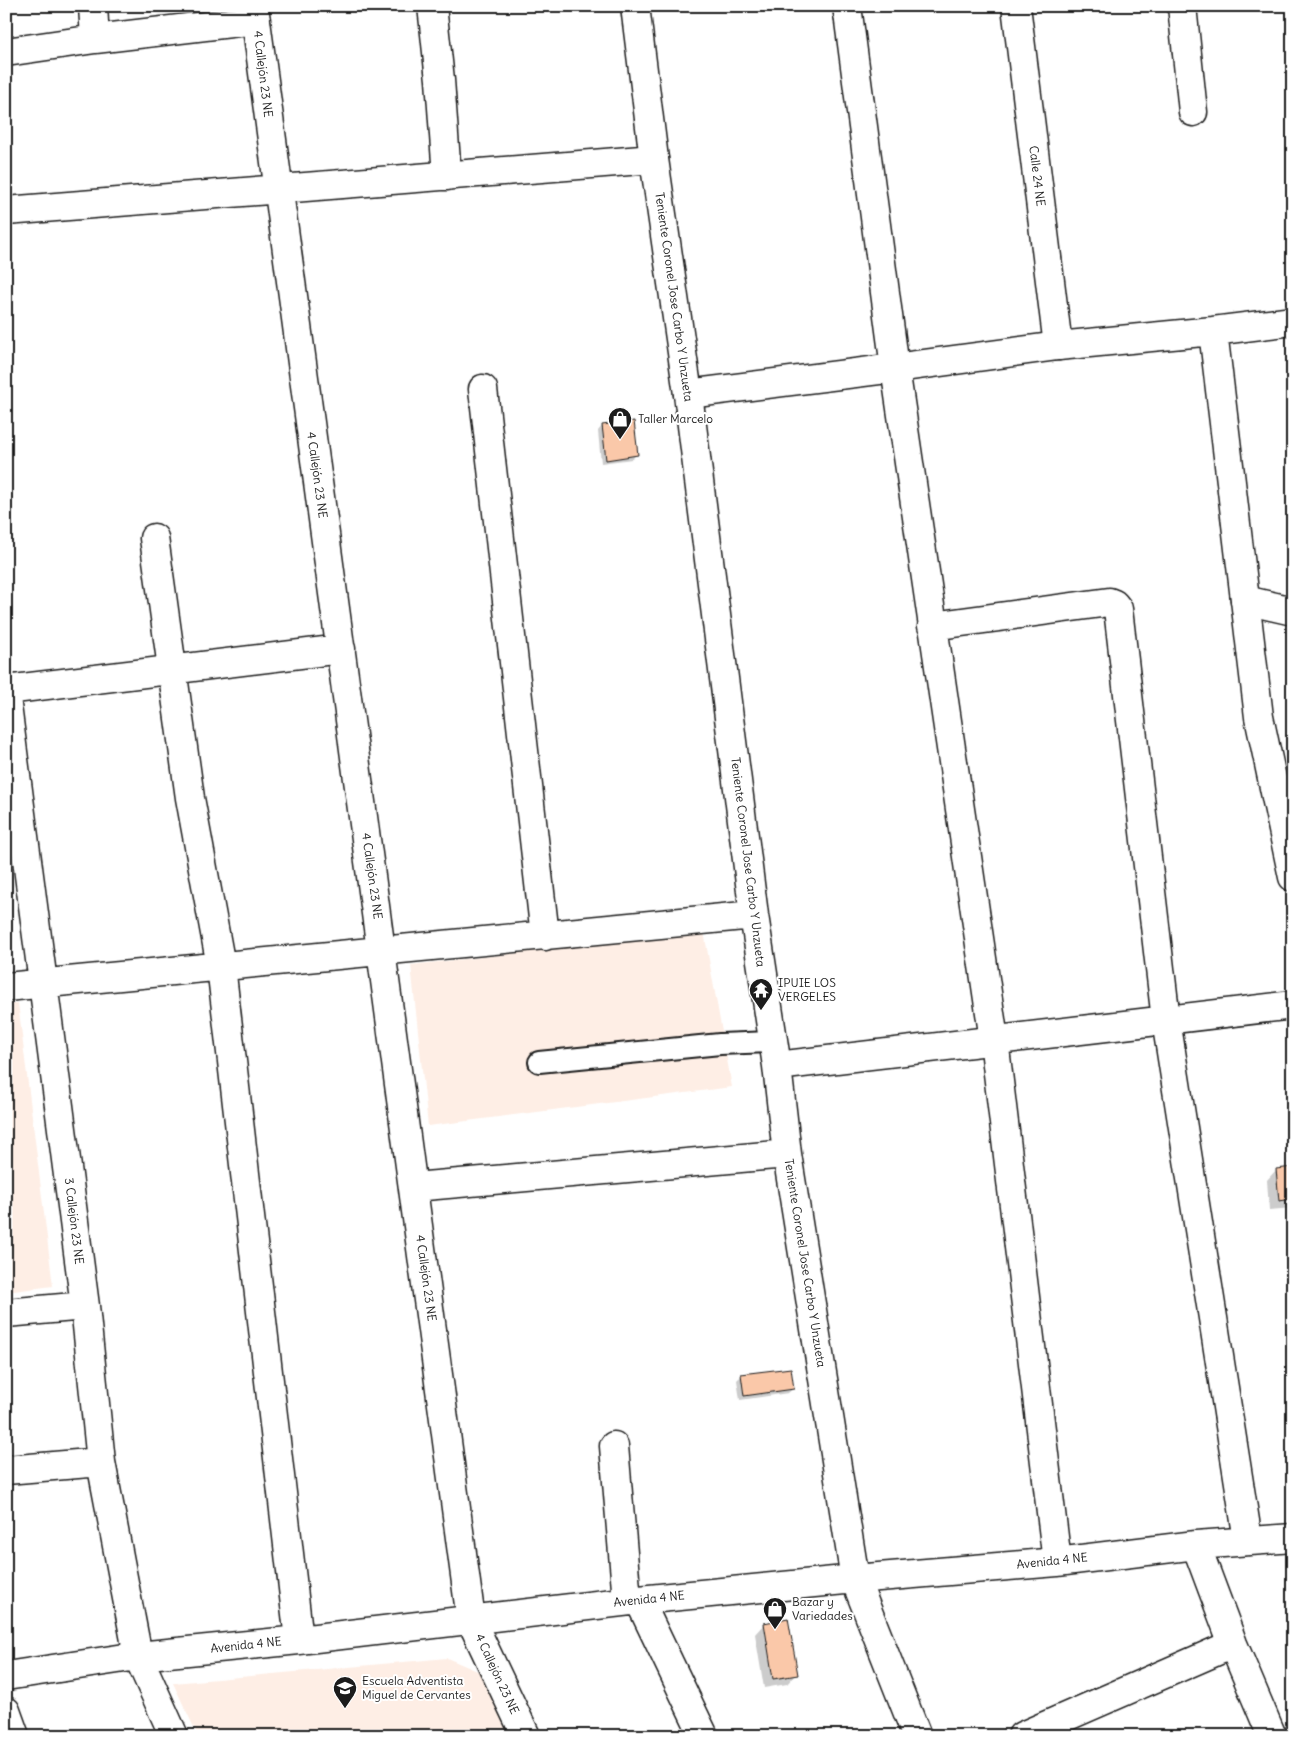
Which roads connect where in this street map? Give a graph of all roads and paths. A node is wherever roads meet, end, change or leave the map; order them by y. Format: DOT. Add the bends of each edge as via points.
graph roads {
  1 [pos="93,6"];
  2 [pos="432,6"];
  3 [pos="635,6"];
  4 [pos="847,6"];
  5 [pos="1016,6"];
  6 [pos="1182,6"];
  7 [pos="255,13"];
  8 [pos="95,39"];
  9 [pos="6,52"];
  10 [pos="1194,112"];
  11 [pos="654,159"];
  12 [pos="447,176"];
  13 [pos="278,189"];
  14 [pos="6,211"];
  15 [pos="1293,321"];
  16 [pos="1213,331"];
  17 [pos="1058,346"];
  18 [pos="895,368"];
  19 [pos="483,389"];
  20 [pos="688,394"];
  21 [pos="154,538"];
  22 [pos="1246,600"];
  23 [pos="1293,610"];
  24 [pos="932,626"];
  25 [pos="341,649"];
  26 [pos="172,670"];
  27 [pos="6,690"];
  28 [pos="6,698"];
  29 [pos="1286,809"];
  30 [pos="1293,878"];
  31 [pos="754,915"];
  32 [pos="545,936"];
  33 [pos="382,951"];
  34 [pos="221,966"];
  35 [pos="44,983"];
  36 [pos="6,987"];
  37 [pos="1293,1005"];
  38 [pos="1166,1020"];
  39 [pos="994,1040"];
  40 [pos="775,1054"];
  41 [pos="539,1062"];
  42 [pos="787,1154"];
  43 [pos="414,1187"];
  44 [pos="85,1306"];
  45 [pos="6,1313"];
  46 [pos="614,1446"];
  47 [pos="101,1462"];
  48 [pos="6,1470"];
  49 [pos="1293,1538"];
  50 [pos="1248,1540"];
  51 [pos="1196,1545"];
  52 [pos="1057,1562"];
  53 [pos="855,1579"];
  54 [pos="633,1600"];
  55 [pos="471,1620"];
  56 [pos="299,1640"];
  57 [pos="1233,1644"];
  58 [pos="138,1656"];
  59 [pos="6,1676"];
  60 [pos="6,1711"];
  61 [pos="16,1736"];
  62 [pos="174,1736"];
  63 [pos="526,1736"];
  64 [pos="704,1736"];
  65 [pos="917,1736"];
  66 [pos="1022,1736"];
  67 [pos="1272,1736"];
  1 -- 8 [label="street"];
  2 -- 12 [label="street"];
  3 -- 11 [label="street, Teniente Coronel Jose Carbo Y Unzueta"];
  4 -- 18 [label="street"];
  5 -- 17 [label="street, Calle 24 NE"];
  6 -- 10 [label="street"];
  7 -- 8 [label="street"];
  7 -- 13 [label="street, 4 Callejón 23 NE"];
  8 -- 9 [label="street"];
  11 -- 12 [label="street"];
  11 -- 20 [label="street, Teniente Coronel Jose Carbo Y Unzueta"];
  12 -- 13 [label="street"];
  13 -- 14 [label="street"];
  13 -- 25 [label="street, 4 Callejón 23 NE"];
  15 -- 16 [label="street"];
  16 -- 17 [label="street"];
  16 -- 22 [label="street"];
  17 -- 18 [label="street"];
  18 -- 20 [label="street"];
  18 -- 24 [label="street"];
  19 -- 32 [label="street"];
  20 -- 31 [label="street, Teniente Coronel Jose Carbo Y Unzueta"];
  21 -- 26 [label="street"];
  22 -- 23 [label="street"];
  22 -- 29 [label="street" via="1259,718"];
  24 -- 38 [label="street" via="1109,602 1118,609"];
  24 -- 39 [label="street"];
  25 -- 26 [label="street"];
  25 -- 33 [label="street, 4 Callejón 23 NE"];
  26 -- 27 [label="street"];
  26 -- 34 [label="street" via="190,798"];
  28 -- 35 [label="street, 3 Callejón 23 NE"];
  29 -- 30 [label="street"];
  31 -- 32 [label="street"];
  31 -- 40 [label="street, Teniente Coronel Jose Carbo Y Unzueta"];
  32 -- 33 [label="street"];
  33 -- 34 [label="street"];
  33 -- 43 [label="street, 4 Callejón 23 NE"];
  34 -- 35 [label="street"];
  34 -- 56 [label="street"];
  35 -- 36 [label="street"];
  35 -- 44 [label="street, 3 Callejón 23 NE"];
  37 -- 38 [label="street"];
  38 -- 39 [label="street"];
  38 -- 50 [label="street"];
  39 -- 40 [label="street"];
  39 -- 52 [label="street"];
  40 -- 41 [label="lane" via="720,1044"];
  40 -- 42 [label="street, Teniente Coronel Jose Carbo Y Unzueta"];
  42 -- 43 [label="street"];
  42 -- 53 [label="street, Teniente Coronel Jose Carbo Y Unzueta"];
  43 -- 55 [label="street, 4 Callejón 23 NE"];
  44 -- 45 [label="street"];
  44 -- 47 [label="street, 3 Callejón 23 NE"];
  46 -- 54 [label="street"];
  47 -- 48 [label="street"];
  47 -- 58 [label="street, 3 Callejón 23 NE"];
  49 -- 50 [label="street, Avenida 4 NE"];
  50 -- 51 [label="street, Avenida 4 NE"];
  51 -- 52 [label="street, Avenida 4 NE"];
  51 -- 57 [label="street"];
  52 -- 53 [label="street, Avenida 4 NE"];
  53 -- 54 [label="street, Avenida 4 NE"];
  53 -- 65 [label="street, Teniente Coronel Jose Carbo Y Unzueta"];
  54 -- 55 [label="street, Avenida 4 NE"];
  54 -- 64 [label="street"];
  55 -- 56 [label="street, Avenida 4 NE"];
  55 -- 63 [label="street, 4 Callejón 23 NE"];
  56 -- 58 [label="street, Avenida 4 NE"];
  57 -- 66 [label="street"];
  57 -- 67 [label="street"];
  58 -- 59 [label="street, Avenida 4 NE"];
  58 -- 62 [label="street, 3 Callejón 23 NE"];
  60 -- 61 [label="street"];
}
